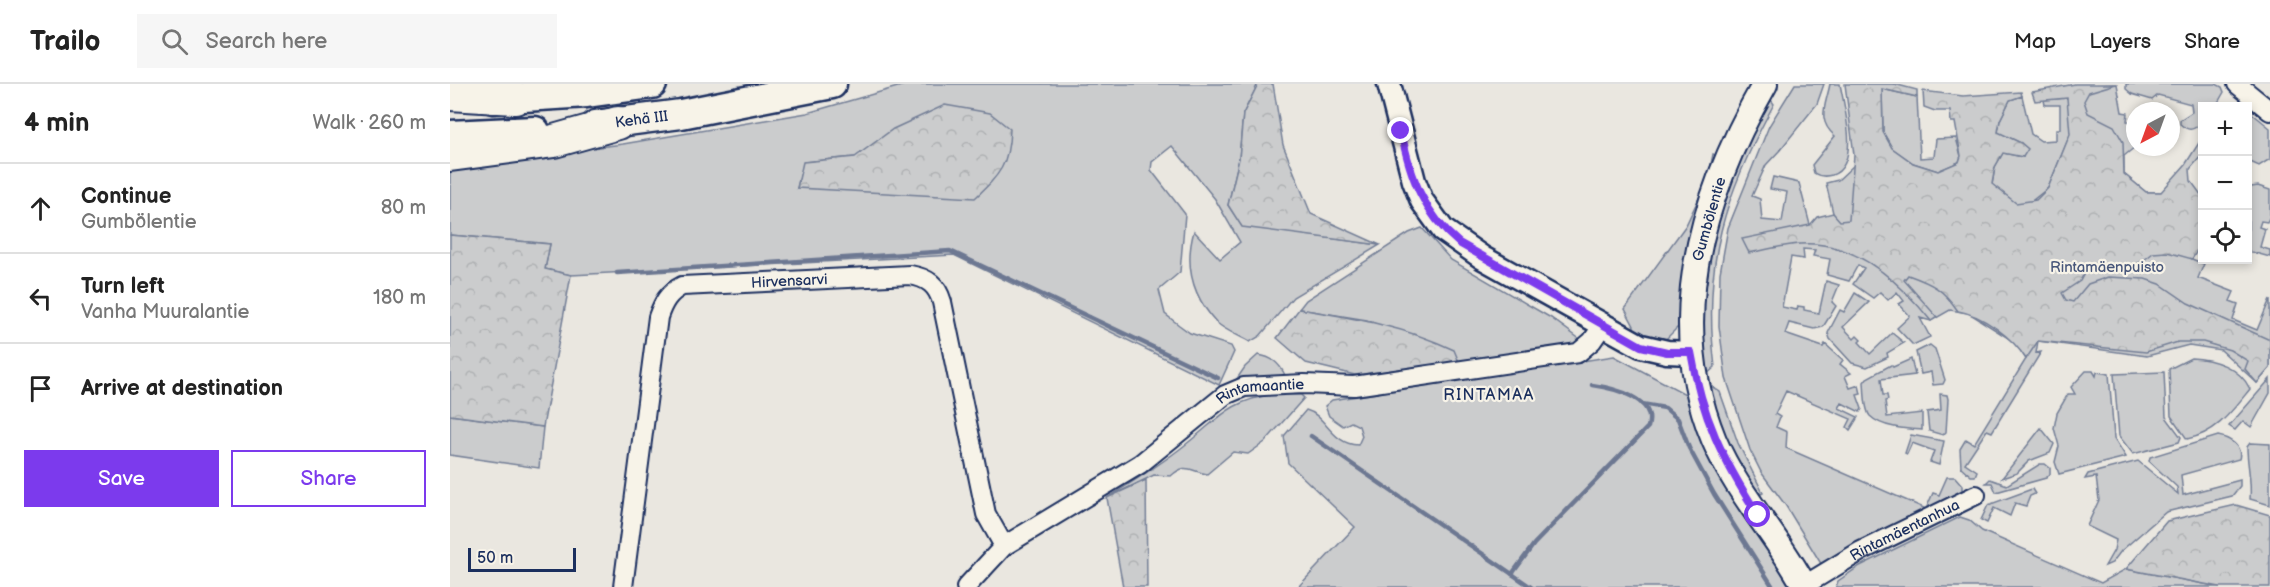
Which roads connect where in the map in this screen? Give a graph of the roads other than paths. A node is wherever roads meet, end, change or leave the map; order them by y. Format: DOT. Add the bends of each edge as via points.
graph roads {
  1 [pos="652,84"];
  2 [pos="832,84"];
  3 [pos="1389,84"];
  4 [pos="1766,84"];
  5 [pos="2236,84"];
  6 [pos="450,94"];
  7 [pos="515,98"];
  8 [pos="450,102"];
  9 [pos="2270,111"];
  10 [pos="618,123"];
  11 [pos="450,135"];
  12 [pos="450,155"];
  13 [pos="1603,325"];
  14 [pos="1691,352"];
  15 [pos="1976,495"];
  16 [pos="1004,546"];
  17 [pos="1805,586"];
  18 [pos="623,587"];
  19 [pos="966,587"];
  1 -- 7 [label="highway"];
  2 -- 10 [label="highway, Kehä III"];
  3 -- 13 [label="street" via="1414,181 1422,201 1443,230 1483,258"];
  4 -- 14 [label="main road, Gumbölentie" via="1730,153 1706,217 1693,273"];
  5 -- 9 [label="street"];
  6 -- 7 [label="highway"];
  7 -- 8 [label="highway"];
  10 -- 11 [label="highway, Kehä III"];
  10 -- 12 [label="highway" via="554,141"];
  13 -- 14 [label="street" via="1641,346"];
  13 -- 16 [label="street, Rintamaantie" via="1578,353 1354,386 1244,387 1225,395 1140,464"];
  14 -- 17 [label="main road, Gumbölentie" via="1696,384 1714,440"];
  15 -- 17 [label="street, Rintamäentanhua" via="1861,551"];
  16 -- 18 [label="street, Hirvensarvi" via="986,514 942,302 934,285 910,275 682,286 663,302 658,317"];
  16 -- 19 [label="street, Rintamaantie"];
}
